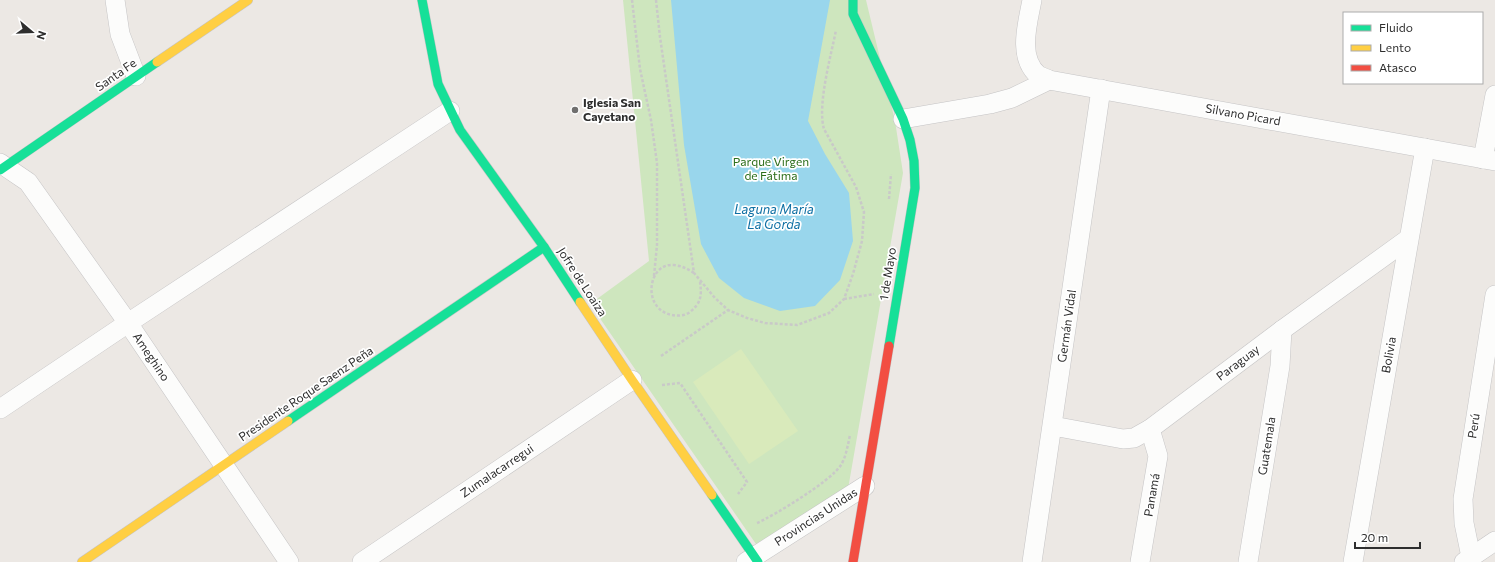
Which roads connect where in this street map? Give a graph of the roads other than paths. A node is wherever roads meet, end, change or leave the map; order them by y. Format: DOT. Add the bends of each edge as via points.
graph roads {
  1 [pos="116,0"];
  2 [pos="248,0"];
  3 [pos="422,0"];
  4 [pos="853,0"];
  5 [pos="1032,0"];
  6 [pos="136,76"];
  7 [pos="1049,80"];
  8 [pos="1101,89"];
  9 [pos="1495,95"];
  10 [pos="450,111"];
  11 [pos="903,118"];
  12 [pos="1425,148"];
  13 [pos="1489,160"];
  14 [pos="1,167"];
  15 [pos="1408,239"];
  16 [pos="544,247"];
  17 [pos="1495,295"];
  18 [pos="128,323"];
  19 [pos="1282,330"];
  20 [pos="632,380"];
  21 [pos="0,409"];
  22 [pos="1053,426"];
  23 [pos="1150,429"];
  24 [pos="224,464"];
  25 [pos="865,486"];
  26 [pos="1495,541"];
  27 [pos="753,560"];
  28 [pos="1468,560"];
  29 [pos="82,562"];
  30 [pos="289,562"];
  31 [pos="362,562"];
  32 [pos="853,562"];
  33 [pos="1032,562"];
  34 [pos="1140,562"];
  35 [pos="1248,562"];
  36 [pos="1353,562"];
  1 -- 6 [label="street" via="120,34"];
  2 -- 6 [label="street, Santa Fe"];
  3 -- 10 [label="street, Jofre de Loaiza" via="438,84"];
  4 -- 11 [label="street, 1 de Mayo" via="853,14"];
  5 -- 7 [label="street, Silvano Picard" via="1026,32 1026,51 1031,68 1039,76"];
  6 -- 14 [label="street, Santa Fe"];
  7 -- 8 [label="street, Silvano Picard"];
  7 -- 11 [label="street" via="1012,98 990,104"];
  8 -- 12 [label="street, Silvano Picard"];
  8 -- 22 [label="street, Germán Vidal"];
  9 -- 13 [label="street"];
  10 -- 16 [label="street, Jofre de Loaiza" via="460,130"];
  10 -- 18 [label="street"];
  11 -- 25 [label="street, 1 de Mayo" via="914,161 915,188"];
  12 -- 13 [label="street, Silvano Picard"];
  12 -- 15 [label="street, Bolivia"];
  14 -- 18 [label="street, Ameghino" via="28,182"];
  15 -- 19 [label="street, Paraguay"];
  15 -- 36 [label="street, Bolivia"];
  16 -- 20 [label="street, Jofre de Loaiza"];
  16 -- 24 [label="street, Presidente Roque Saenz Peña"];
  17 -- 28 [label="street, Perú" via="1463,499"];
  18 -- 21 [label="street"];
  18 -- 24 [label="street, Ameghino"];
  19 -- 23 [label="street, Paraguay"];
  19 -- 35 [label="street, Guatemala" via="1280,366"];
  20 -- 27 [label="street, Jofre de Loaiza"];
  20 -- 31 [label="street, Zumalacarregui"];
  22 -- 23 [label="street, Paraguay" via="1123,439 1134,438"];
  22 -- 33 [label="street, Germán Vidal"];
  23 -- 34 [label="street, Panamá" via="1158,456"];
  24 -- 29 [label="street, Presidente Roque Saenz Peña"];
  24 -- 30 [label="street, Ameghino"];
  25 -- 27 [label="street, Provincias Unidas"];
  25 -- 32 [label="street, 1 de Mayo"];
  26 -- 28 [label="street"];
}
